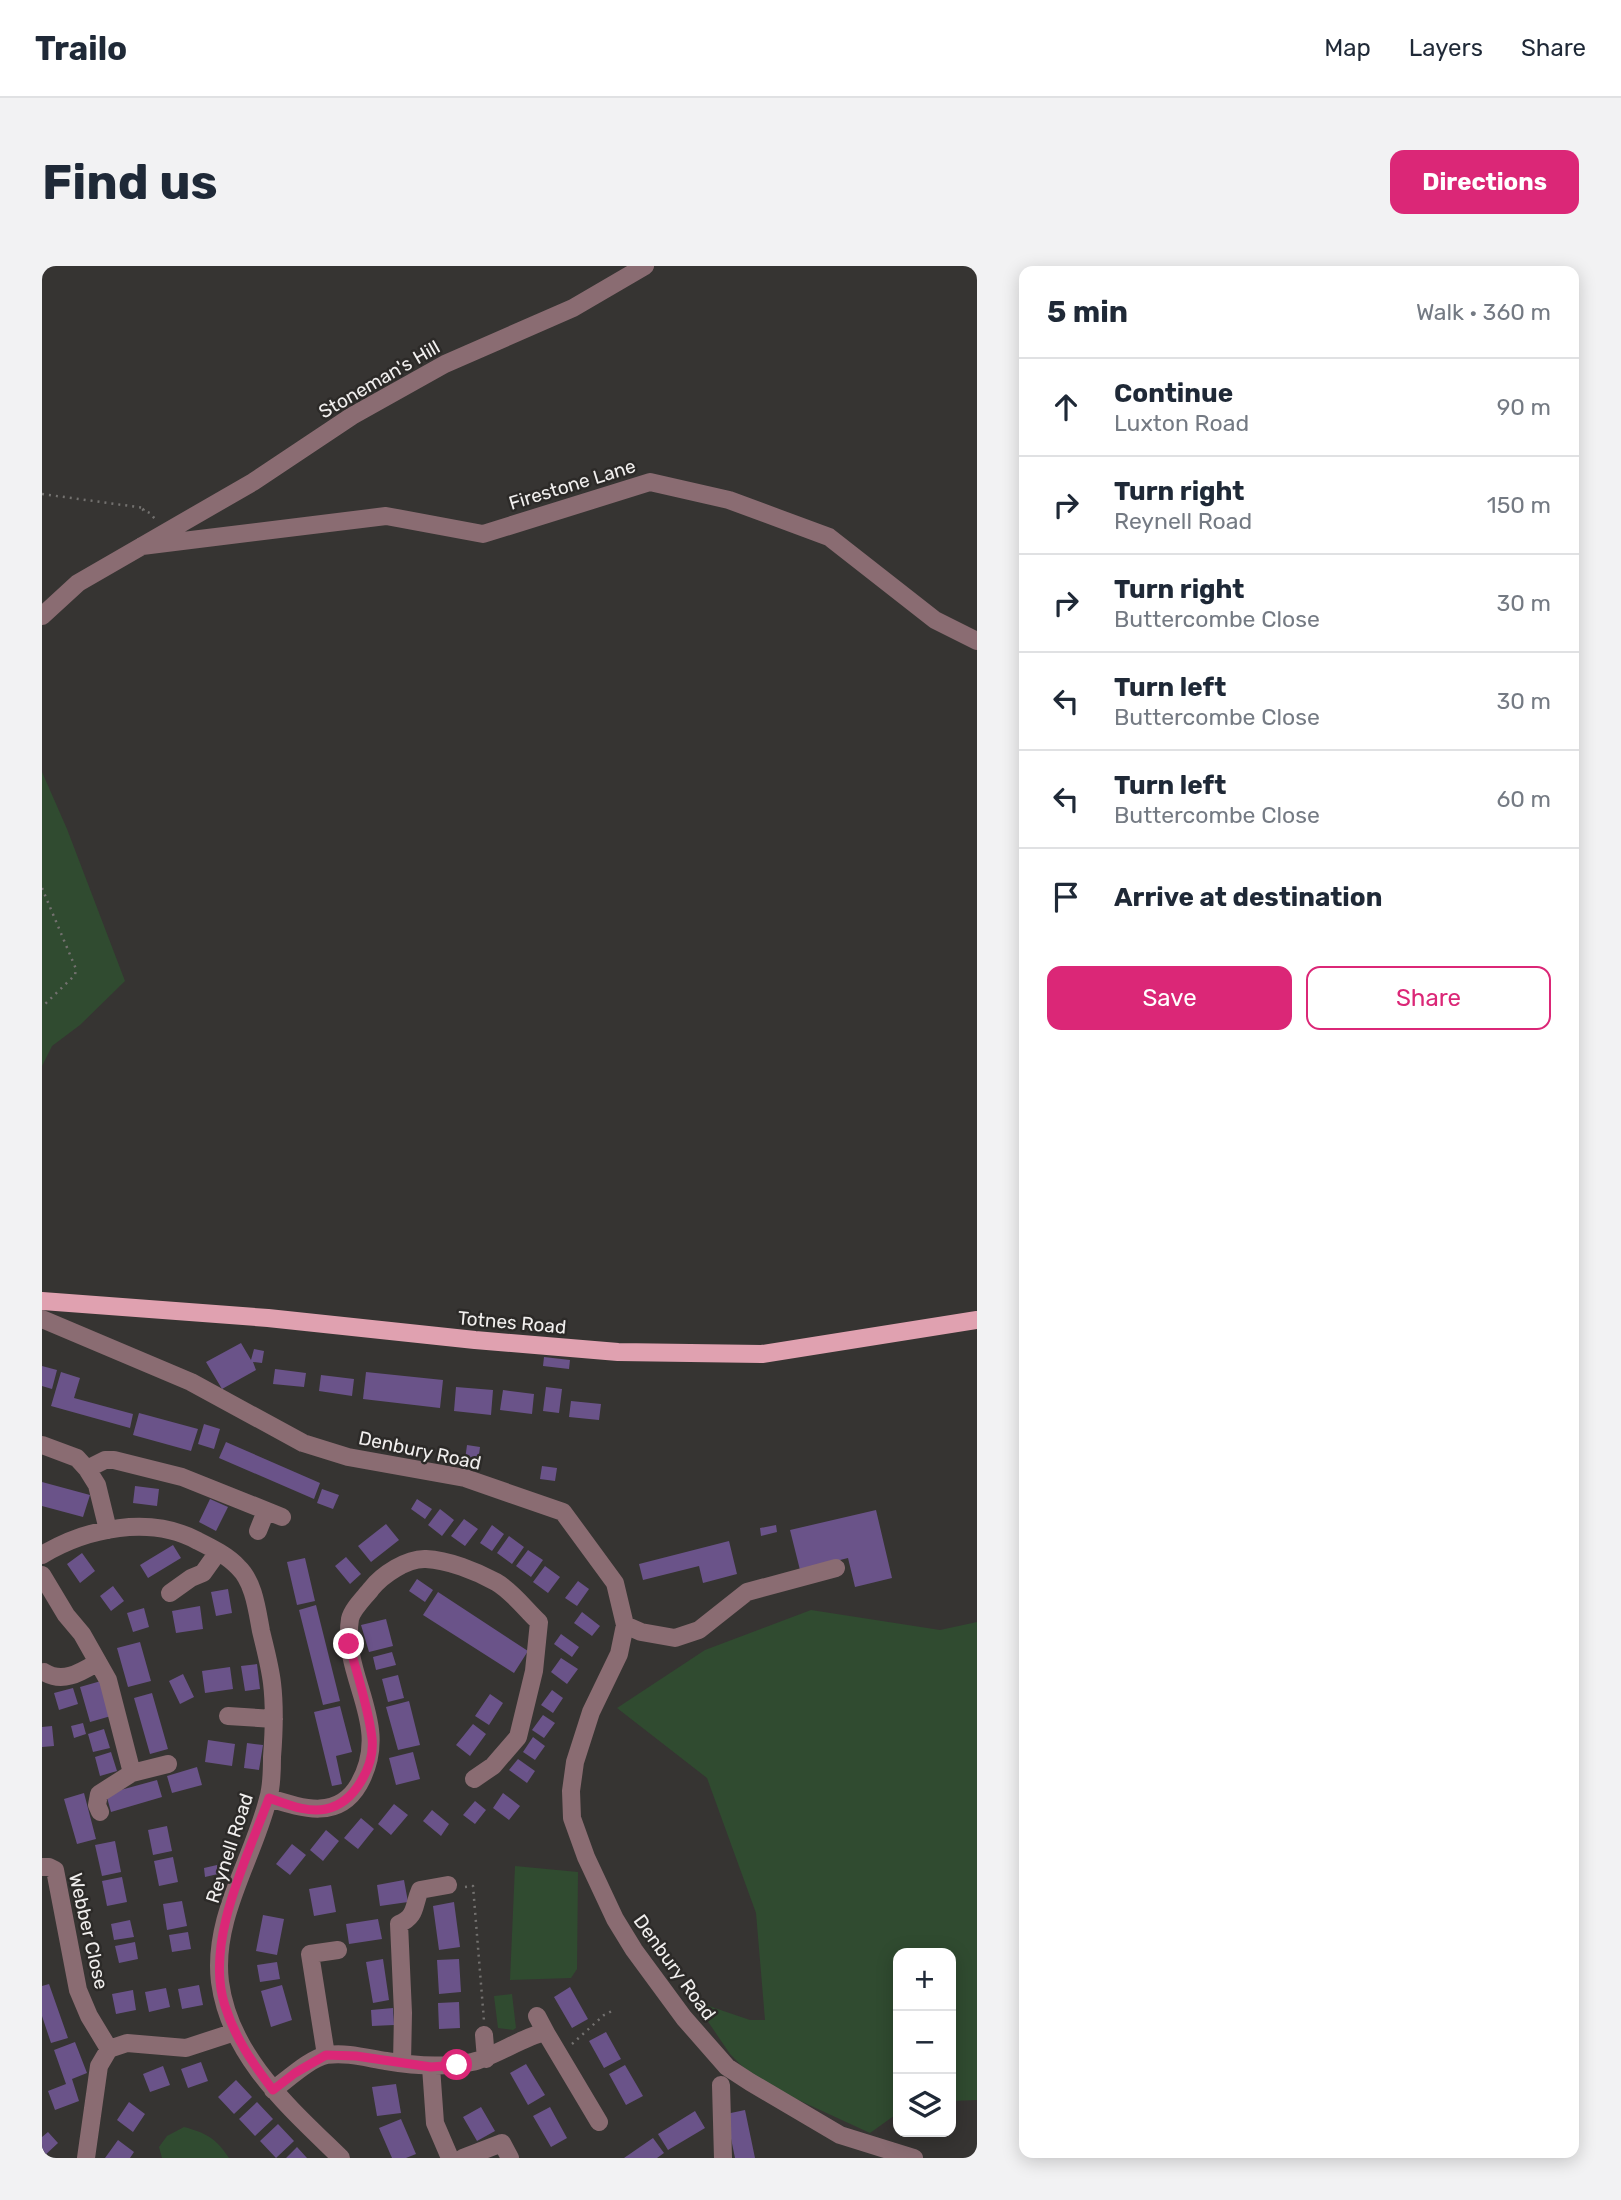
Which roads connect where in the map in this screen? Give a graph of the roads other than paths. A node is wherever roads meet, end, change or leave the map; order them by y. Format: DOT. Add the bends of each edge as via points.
graph roads {
  1 [pos="645,266"];
  2 [pos="142,546"];
  3 [pos="42,616"];
  4 [pos="977,641"];
  5 [pos="42,1301"];
  6 [pos="42,1320"];
  7 [pos="977,1320"];
  8 [pos="42,1445"];
  9 [pos="87,1469"];
  10 [pos="108,1530"];
  11 [pos="258,1531"];
  12 [pos="218,1552"];
  13 [pos="42,1555"];
  14 [pos="836,1569"];
  15 [pos="42,1575"];
  16 [pos="170,1593"];
  17 [pos="625,1625"];
  18 [pos="98,1662"];
  19 [pos="44,1672"];
  20 [pos="229,1716"];
  21 [pos="274,1719"];
  22 [pos="168,1764"];
  23 [pos="132,1773"];
  24 [pos="474,1779"];
  25 [pos="269,1798"];
  26 [pos="100,1812"];
  27 [pos="42,1867"];
  28 [pos="448,1885"];
  29 [pos="338,1950"];
  30 [pos="537,2016"];
  31 [pos="235,2032"];
  32 [pos="546,2033"];
  33 [pos="484,2035"];
  34 [pos="109,2049"];
  35 [pos="326,2055"];
  36 [pos="485,2059"];
  37 [pos="402,2063"];
  38 [pos="431,2067"];
  39 [pos="721,2085"];
  40 [pos="273,2090"];
  41 [pos="599,2122"];
  42 [pos="86,2158"];
  43 [pos="341,2158"];
  44 [pos="450,2158"];
  45 [pos="463,2158"];
  46 [pos="510,2158"];
  47 [pos="723,2158"];
  48 [pos="914,2158"];
  1 -- 2 [label="street, Stoneman's Hill" via="573,308 444,365 352,416 253,482"];
  2 -- 3 [label="street, Stoneman's Hill" via="78,583"];
  2 -- 4 [label="street, Firestone Lane" via="386,516 483,534 650,482 729,500 829,537 935,620"];
  5 -- 7 [label="main road, Totnes Road" via="618,1352 762,1354"];
  6 -- 17 [label="street, Denbury Road" via="191,1382 303,1443 348,1457 465,1478 563,1512 615,1583"];
  8 -- 9 [label="street" via="77,1458"];
  9 -- 10 [label="street" via="97,1485"];
  9 -- 11 [label="street" via="114,1460 182,1477 274,1514"];
  10 -- 12 [label="street, Reynell Road" via="167,1529"];
  10 -- 13 [label="street, Reynell Road" via="61,1543"];
  12 -- 16 [label="street" via="203,1573"];
  12 -- 21 [label="street, Reynell Road" via="240,1568 255,1599 272,1681"];
  14 -- 17 [label="street" via="747,1592 699,1630 676,1638"];
  15 -- 18 [label="street"];
  17 -- 48 [label="street, Denbury Road" via="619,1654 591,1712 571,1791 572,1818 615,1919 684,2018 727,2067 840,2135"];
  18 -- 19 [label="street" via="68,1677"];
  18 -- 23 [label="street" via="108,1680"];
  20 -- 21 [label="street"];
  21 -- 25 [label="street, Reynell Road"];
  22 -- 23 [label="street"];
  23 -- 26 [label="street" via="99,1794"];
  24 -- 25 [label="street" via="493,1766 518,1737 534,1671 539,1622 497,1583 451,1563 423,1558 377,1580 350,1615 349,1644 372,1740 368,1768 353,1794 328,1809 306,1809"];
  25 -- 31 [label="street, Reynell Road" via="231,1902 222,1941 220,1979"];
  27 -- 34 [label="street, Webber Close" via="55,1870 78,1990"];
  28 -- 37 [label="street" via="420,1890 414,1913 399,1924"];
  29 -- 35 [label="street" via="310,1954"];
  30 -- 32 [label="street"];
  31 -- 34 [label="street" via="186,2048 127,2043"];
  31 -- 40 [label="street, Reynell Road"];
  32 -- 36 [label="street"];
  32 -- 41 [label="street"];
  33 -- 36 [label="street"];
  34 -- 42 [label="street" via="99,2066"];
  35 -- 37 [label="street"];
  35 -- 40 [label="street"];
  36 -- 38 [label="street"];
  37 -- 38 [label="street"];
  38 -- 44 [label="street" via="435,2123"];
  39 -- 47 [label="street"];
  40 -- 43 [label="street, Reynell Road"];
  45 -- 46 [label="street" via="502,2143"];
}
